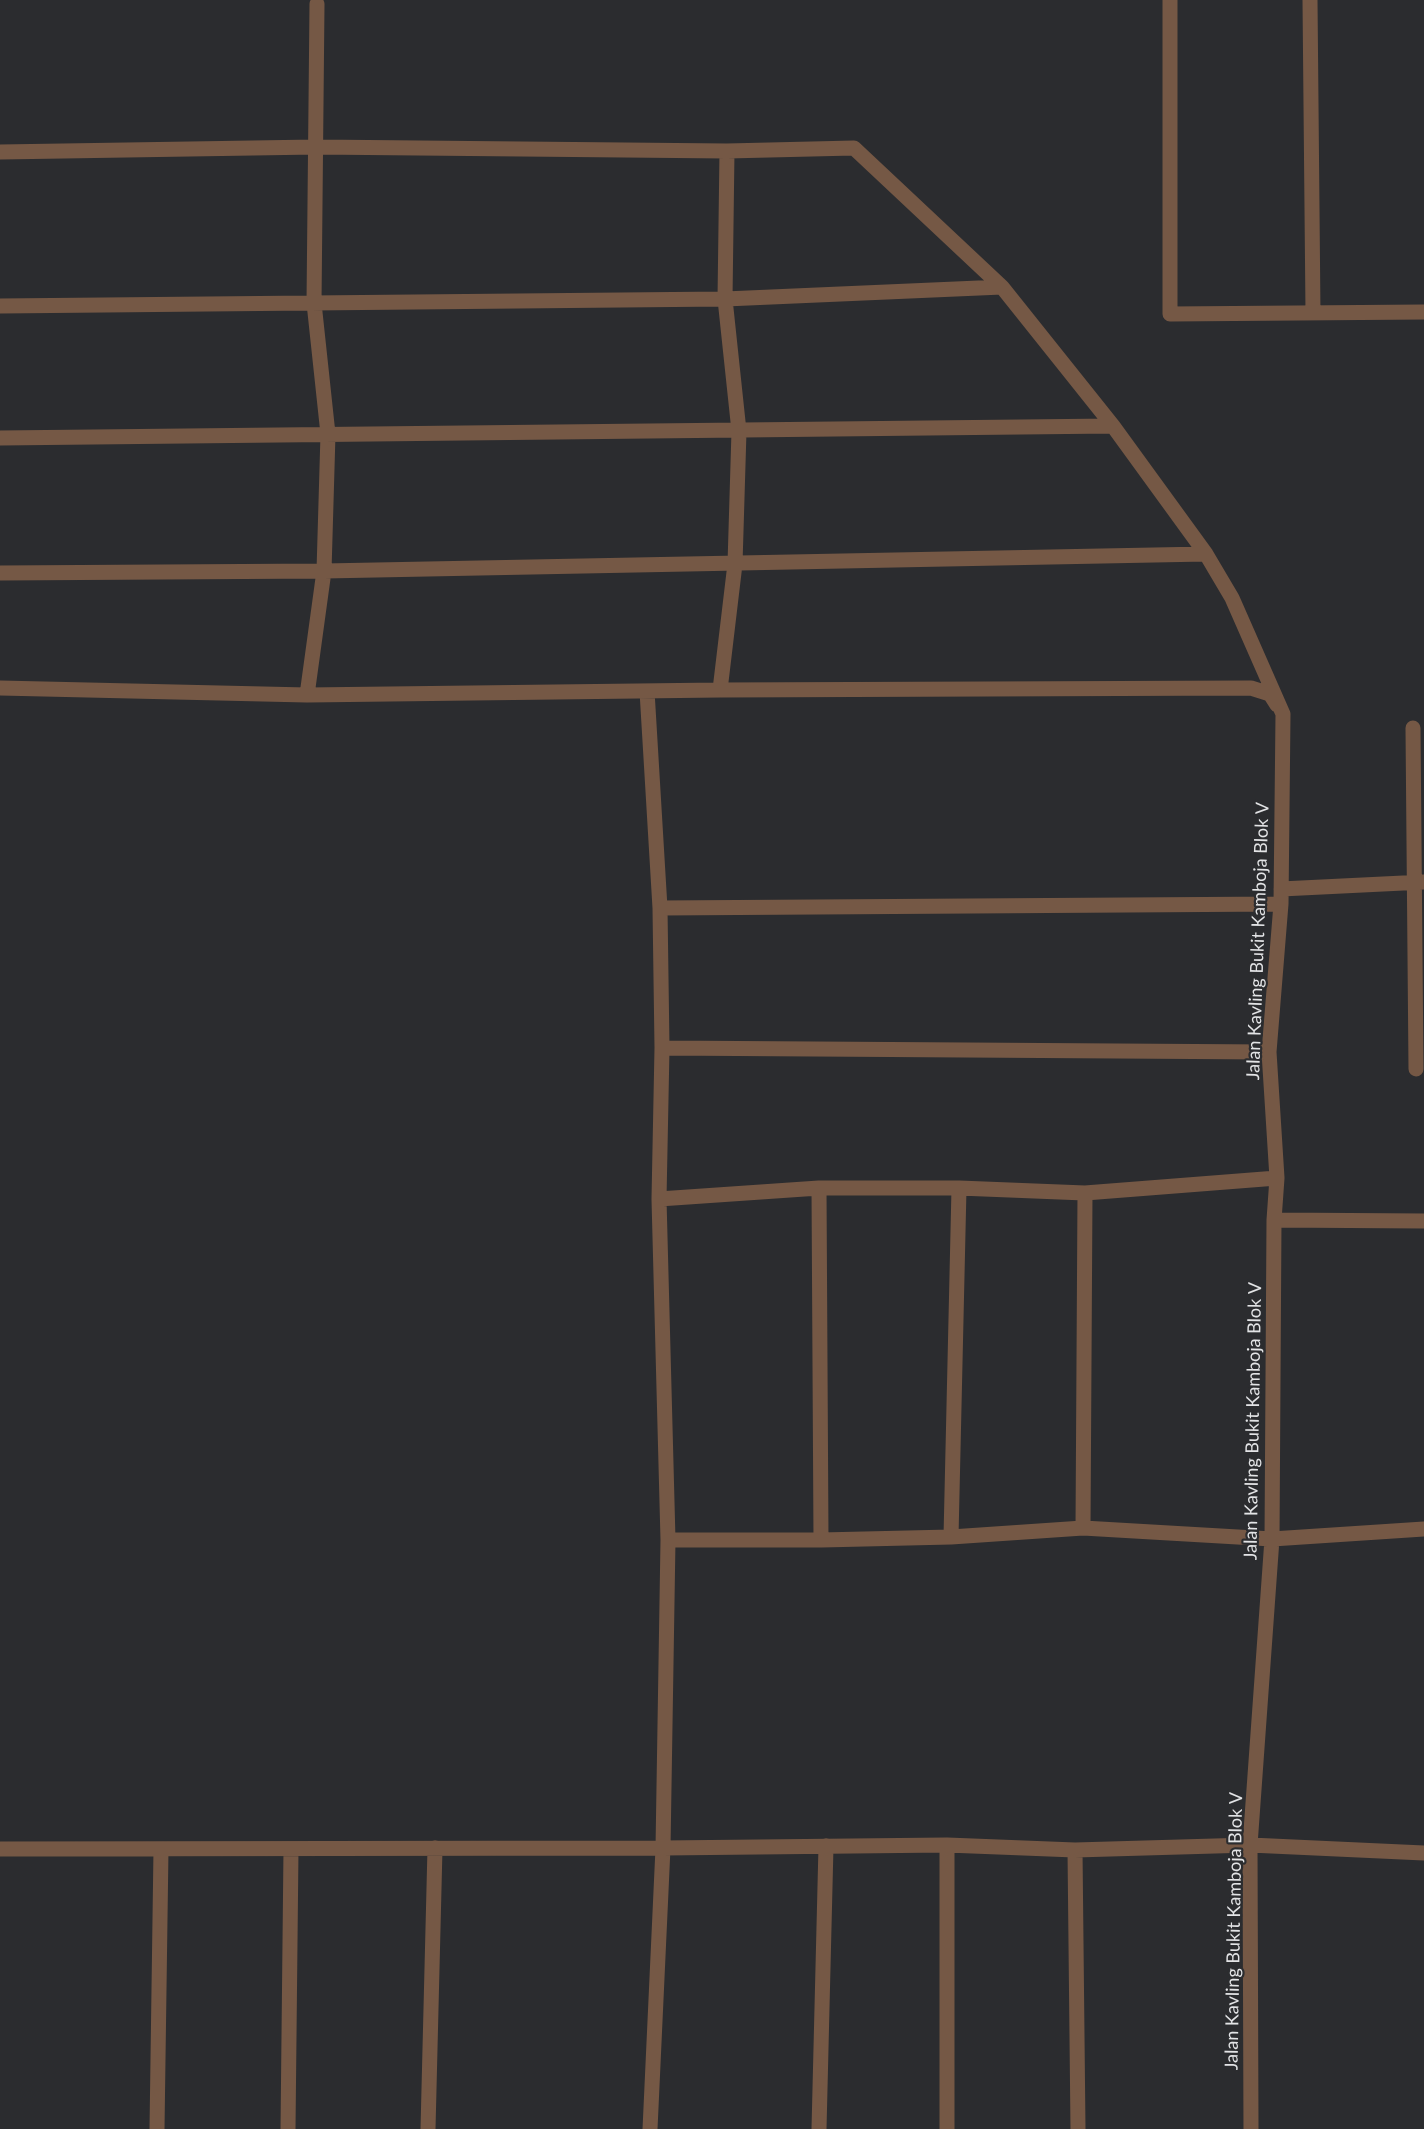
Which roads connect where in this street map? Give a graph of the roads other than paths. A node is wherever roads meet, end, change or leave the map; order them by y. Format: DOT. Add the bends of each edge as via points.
graph roads {
  1 [pos="1170,0"];
  2 [pos="1310,0"];
  3 [pos="317,4"];
  4 [pos="316,147"];
  5 [pos="0,152"];
  6 [pos="727,152"];
  7 [pos="1002,287"];
  8 [pos="725,299"];
  9 [pos="314,303"];
  10 [pos="0,306"];
  11 [pos="1424,312"];
  12 [pos="1313,313"];
  13 [pos="1113,426"];
  14 [pos="739,431"];
  15 [pos="328,434"];
  16 [pos="0,438"];
  17 [pos="1206,554"];
  18 [pos="735,564"];
  19 [pos="324,571"];
  20 [pos="0,573"];
  21 [pos="0,688"];
  22 [pos="720,690"];
  23 [pos="647,691"];
  24 [pos="307,695"];
  25 [pos="1283,714"];
  26 [pos="1413,728"];
  27 [pos="1419,883"];
  28 [pos="1281,896"];
  29 [pos="660,908"];
  30 [pos="662,1048"];
  31 [pos="1270,1052"];
  32 [pos="1416,1069"];
  33 [pos="1277,1178"];
  34 [pos="819,1188"];
  35 [pos="959,1188"];
  36 [pos="1085,1193"];
  37 [pos="659,1199"];
  38 [pos="1274,1220"];
  39 [pos="1424,1221"];
  40 [pos="1083,1528"];
  41 [pos="1424,1530"];
  42 [pos="951,1536"];
  43 [pos="1272,1539"];
  44 [pos="668,1540"];
  45 [pos="822,1540"];
  46 [pos="947,1845"];
  47 [pos="1250,1845"];
  48 [pos="826,1846"];
  49 [pos="435,1848"];
  50 [pos="663,1848"];
  51 [pos="0,1849"];
  52 [pos="161,1849"];
  53 [pos="291,1849"];
  54 [pos="1075,1850"];
  55 [pos="1424,1853"];
  56 [pos="157,2129"];
  57 [pos="288,2129"];
  58 [pos="428,2129"];
  59 [pos="650,2129"];
  60 [pos="819,2129"];
  61 [pos="947,2129"];
  62 [pos="1078,2129"];
  63 [pos="1251,2129"];
  1 -- 12 [label="street" via="1170,314"];
  2 -- 12 [label="street"];
  3 -- 4 [label="street"];
  4 -- 5 [label="street"];
  4 -- 6 [label="street"];
  4 -- 9 [label="street"];
  6 -- 7 [label="street" via="854,148"];
  6 -- 8 [label="street"];
  7 -- 8 [label="street"];
  7 -- 13 [label="street"];
  8 -- 9 [label="street"];
  8 -- 14 [label="street"];
  9 -- 10 [label="street"];
  9 -- 15 [label="street"];
  11 -- 12 [label="street"];
  13 -- 14 [label="street"];
  13 -- 17 [label="street"];
  14 -- 15 [label="street"];
  14 -- 18 [label="street"];
  15 -- 16 [label="street"];
  15 -- 19 [label="street"];
  17 -- 18 [label="street"];
  17 -- 25 [label="street" via="1232,598"];
  18 -- 19 [label="street"];
  18 -- 22 [label="street"];
  19 -- 20 [label="street"];
  19 -- 24 [label="street"];
  21 -- 24 [label="street"];
  22 -- 23 [label="street"];
  22 -- 25 [label="street" via="1251,688 1270,694"];
  23 -- 24 [label="street"];
  23 -- 29 [label="street"];
  25 -- 28 [label="street, Jalan Kavling Bukit Kamboja Blok V"];
  26 -- 27 [label="street"];
  27 -- 28 [label="street"];
  27 -- 32 [label="street"];
  28 -- 29 [label="street"];
  28 -- 31 [label="street, Jalan Kavling Bukit Kamboja Blok V"];
  29 -- 30 [label="street"];
  30 -- 31 [label="street"];
  30 -- 37 [label="street"];
  31 -- 33 [label="street, Jalan Kavling Bukit Kamboja Blok V"];
  33 -- 36 [label="street"];
  33 -- 38 [label="street, Jalan Kavling Bukit Kamboja Blok V"];
  34 -- 35 [label="street"];
  34 -- 37 [label="street"];
  34 -- 45 [label="street"];
  35 -- 36 [label="street"];
  35 -- 42 [label="street"];
  36 -- 40 [label="street"];
  37 -- 44 [label="street"];
  38 -- 39 [label="street"];
  38 -- 43 [label="street, Jalan Kavling Bukit Kamboja Blok V"];
  40 -- 42 [label="street"];
  40 -- 43 [label="street"];
  41 -- 43 [label="street"];
  42 -- 45 [label="street"];
  43 -- 47 [label="street, Jalan Kavling Bukit Kamboja Blok V"];
  44 -- 45 [label="street"];
  44 -- 50 [label="street"];
  46 -- 48 [label="street"];
  46 -- 54 [label="street"];
  46 -- 61 [label="street"];
  47 -- 54 [label="street"];
  47 -- 55 [label="street"];
  47 -- 63 [label="street, Jalan Kavling Bukit Kamboja Blok V"];
  48 -- 50 [label="street"];
  48 -- 60 [label="street"];
  49 -- 50 [label="street"];
  49 -- 53 [label="street"];
  49 -- 58 [label="street"];
  50 -- 59 [label="street"];
  51 -- 52 [label="street"];
  52 -- 53 [label="street"];
  52 -- 56 [label="street"];
  53 -- 57 [label="street"];
  54 -- 62 [label="street"];
}
